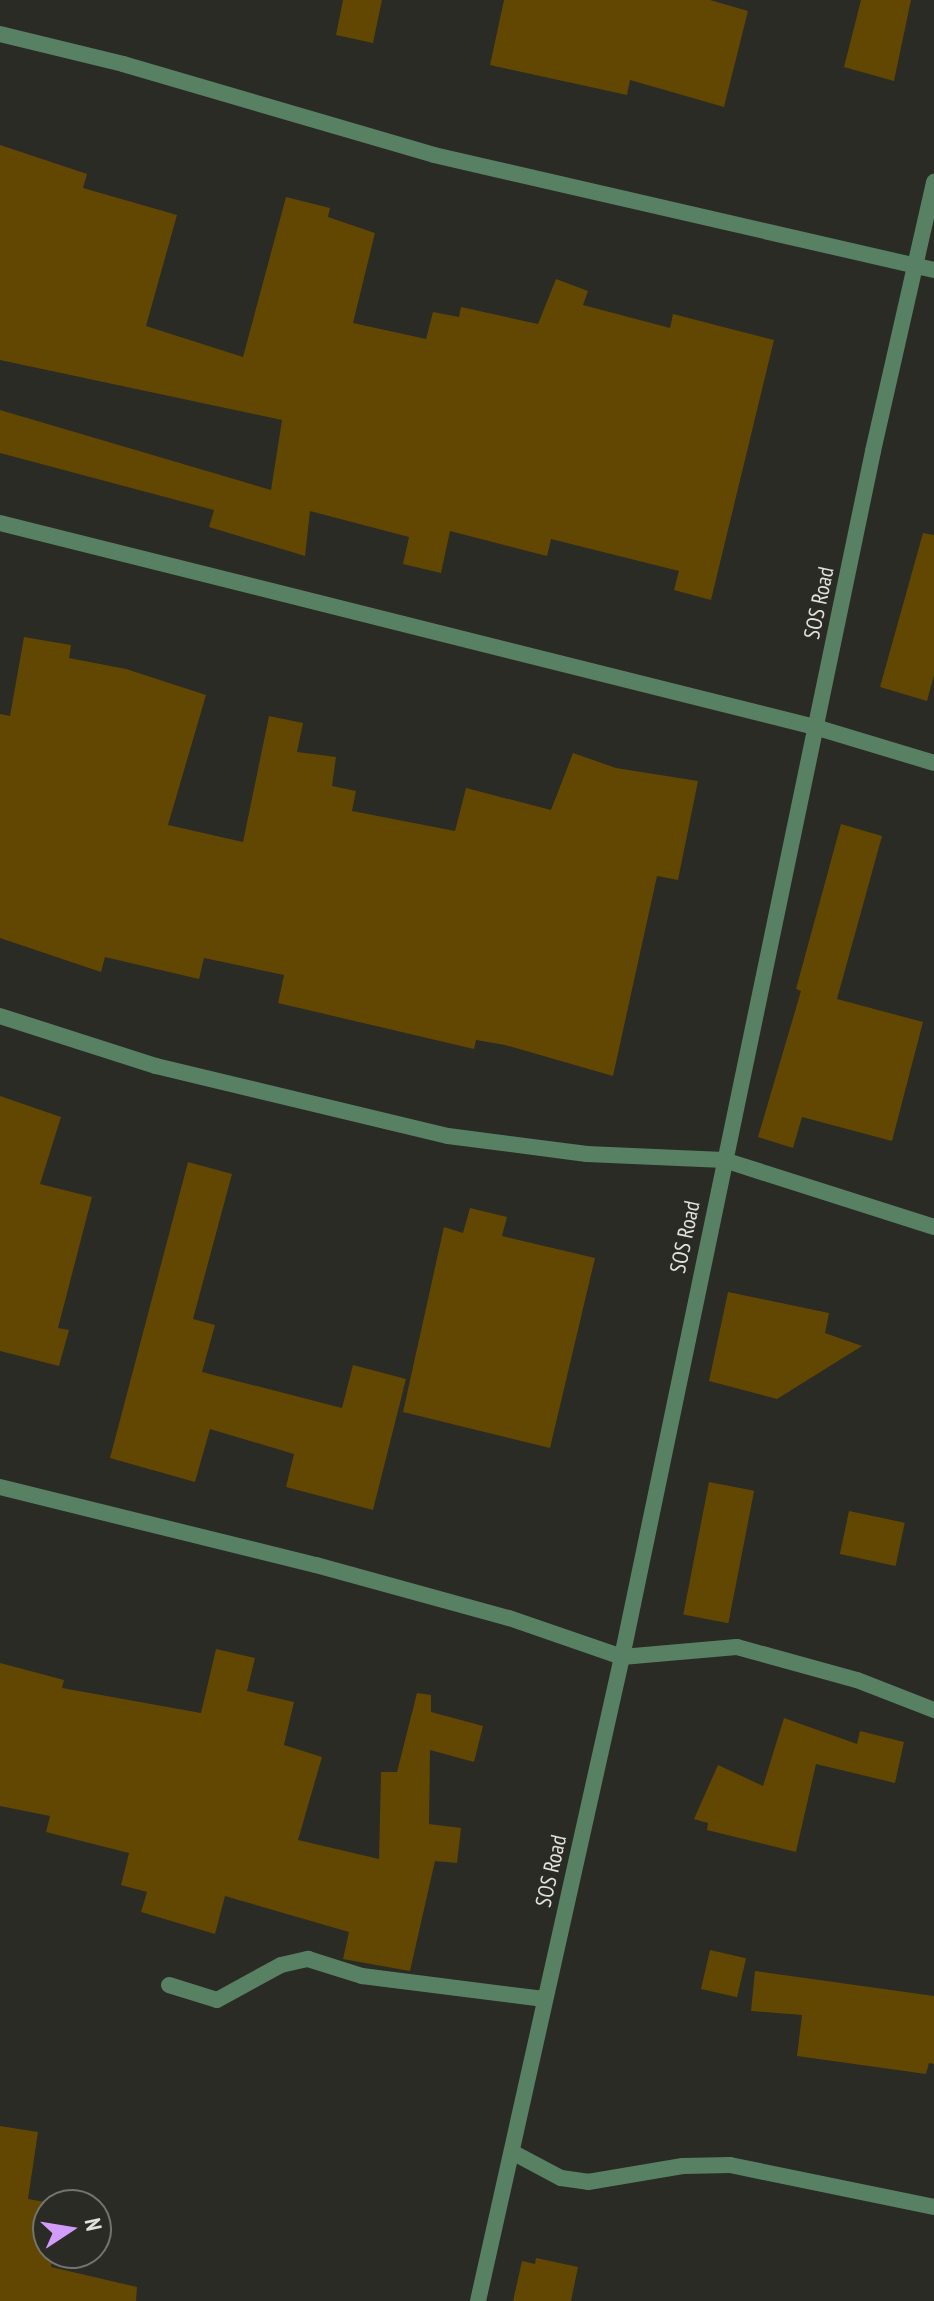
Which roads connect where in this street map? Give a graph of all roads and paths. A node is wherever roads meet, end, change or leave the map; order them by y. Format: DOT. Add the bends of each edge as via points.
graph roads {
  1 [pos="0,34"];
  2 [pos="934,182"];
  3 [pos="915,266"];
  4 [pos="934,270"];
  5 [pos="0,523"];
  6 [pos="815,727"];
  7 [pos="934,763"];
  8 [pos="0,1016"];
  9 [pos="724,1160"];
  10 [pos="934,1227"];
  11 [pos="0,1487"];
  12 [pos="622,1657"];
  13 [pos="934,1710"];
  14 [pos="169,1985"];
  15 [pos="545,1999"];
  16 [pos="512,2152"];
  17 [pos="934,2207"];
  18 [pos="478,2301"];
  1 -- 3 [label="street" via="123,64 434,155"];
  2 -- 3 [label="street, SOS Road"];
  3 -- 4 [label="street"];
  3 -- 6 [label="street, SOS Road"];
  5 -- 6 [label="street"];
  6 -- 7 [label="street"];
  6 -- 9 [label="street, SOS Road"];
  8 -- 9 [label="street" via="156,1066 448,1136 587,1154"];
  9 -- 10 [label="street"];
  9 -- 12 [label="street, SOS Road"];
  11 -- 12 [label="street" via="316,1565 509,1618"];
  12 -- 13 [label="street" via="737,1647 857,1680"];
  12 -- 15 [label="street, SOS Road"];
  14 -- 15 [label="street" via="217,2000 281,1965 308,1959 362,1976"];
  15 -- 16 [label="street, SOS Road"];
  16 -- 17 [label="street" via="561,2178 588,2182 683,2166 730,2165"];
  16 -- 18 [label="street, SOS Road"];
}
